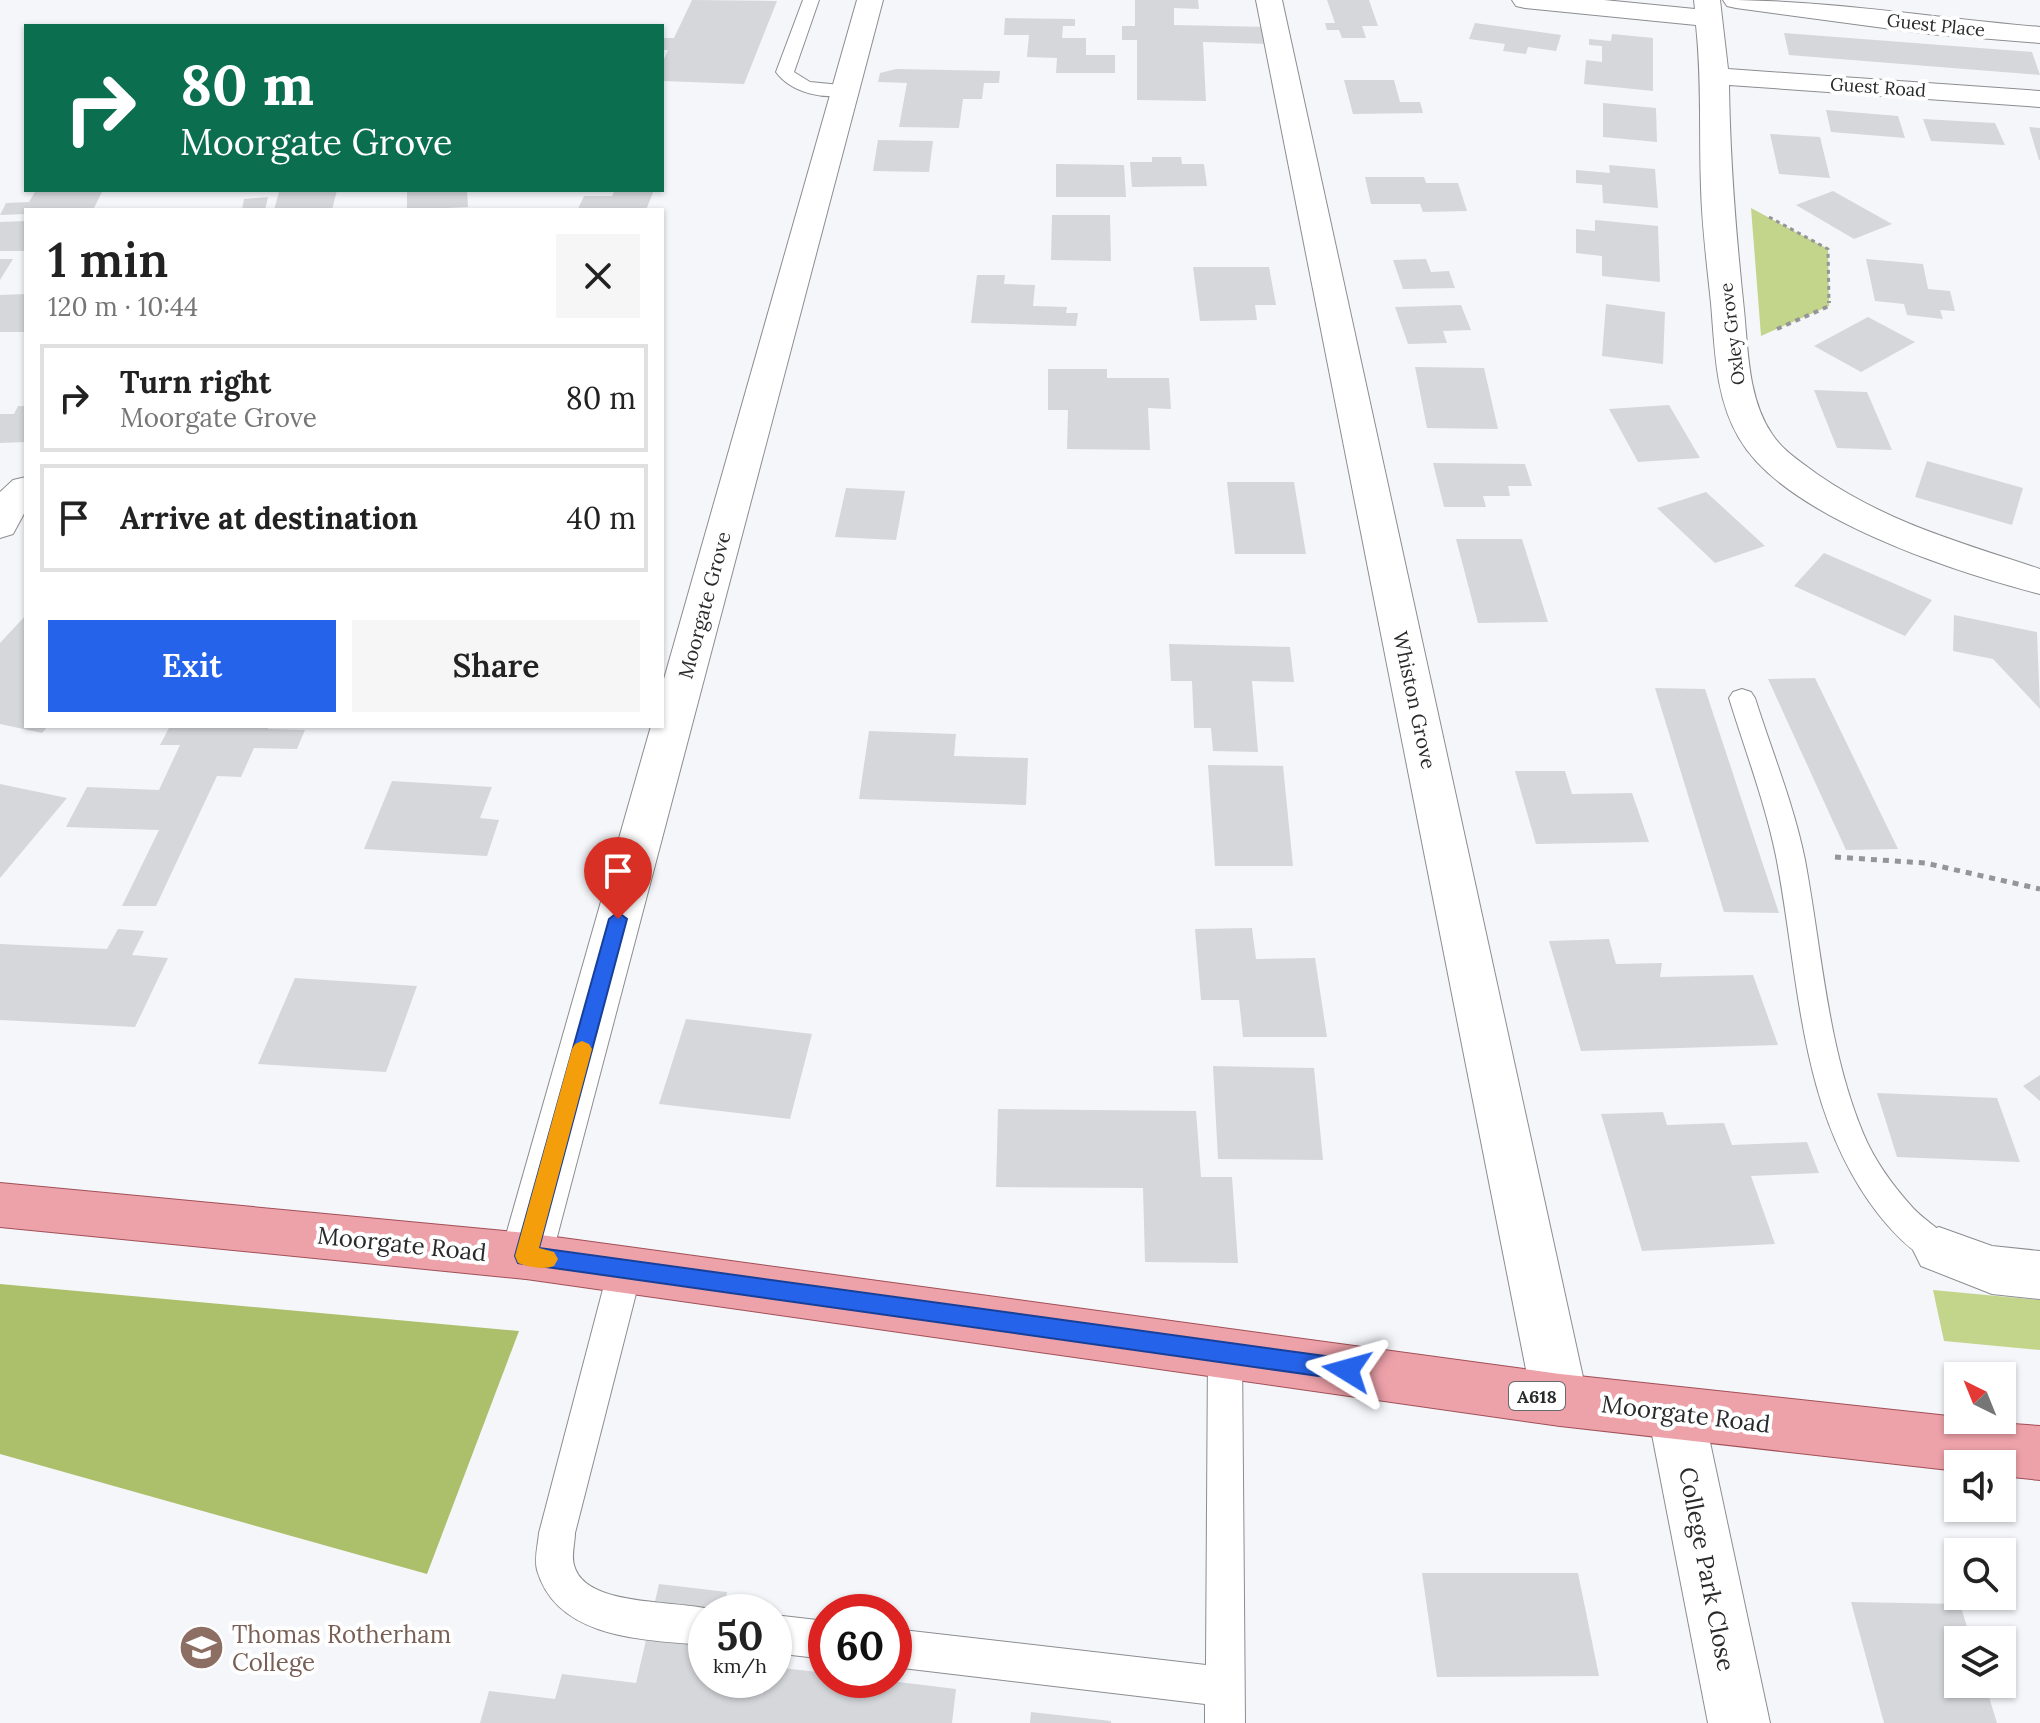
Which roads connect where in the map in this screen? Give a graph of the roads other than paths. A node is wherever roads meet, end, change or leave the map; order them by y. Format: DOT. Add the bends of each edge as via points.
graph roads {
  1 [pos="811,0"];
  2 [pos="870,0"];
  3 [pos="1269,0"];
  4 [pos="1525,0"];
  5 [pos="1736,0"];
  6 [pos="1707,9"];
  7 [pos="2040,35"];
  8 [pos="1715,76"];
  9 [pos="845,90"];
  10 [pos="2040,99"];
  11 [pos="2040,582"];
  12 [pos="1742,698"];
  13 [pos="0,1205"];
  14 [pos="1939,1250"];
  15 [pos="526,1256"];
  16 [pos="625,1270"];
  17 [pos="2040,1275"];
  18 [pos="1225,1353"];
  19 [pos="1560,1400"];
  20 [pos="1676,1414"];
  21 [pos="2040,1453"];
  22 [pos="688,1624"];
  23 [pos="912,1651"];
  24 [pos="1226,1705"];
  25 [pos="1739,1723"];
  1 -- 9 [label="lane" via="785,72 801,85"];
  2 -- 9 [label="street, Moorgate Grove"];
  3 -- 19 [label="street, Whiston Grove"];
  4 -- 6 [label="street"];
  5 -- 7 [label="street, Guest Place"];
  6 -- 8 [label="street, Oxley Grove"];
  8 -- 10 [label="street, Guest Road"];
  8 -- 11 [label="street, Oxley Grove" via="1716,190 1734,376 1756,438 1780,464 1842,508 1893,533"];
  9 -- 15 [label="street, Moorgate Grove"];
  12 -- 14 [label="lane" via="1790,855 1830,1084 1873,1182 1901,1218"];
  13 -- 15 [label="main road, Moorgate Road / A618"];
  14 -- 17 [label="street" via="1992,1270"];
  15 -- 16 [label="main road, Moorgate Road / A618"];
  16 -- 18 [label="main road, Moorgate Road / A618"];
  16 -- 22 [label="lane" via="557,1533 556,1570 571,1593 605,1614"];
  18 -- 19 [label="main road, Moorgate Road / A618"];
  18 -- 24 [label="lane"];
  19 -- 20 [label="main road, Moorgate Road / A618"];
  20 -- 21 [label="main road, Moorgate Road / A618"];
  20 -- 25 [label="street, College Park Close"];
  23 -- 24 [label="lane"];
}
